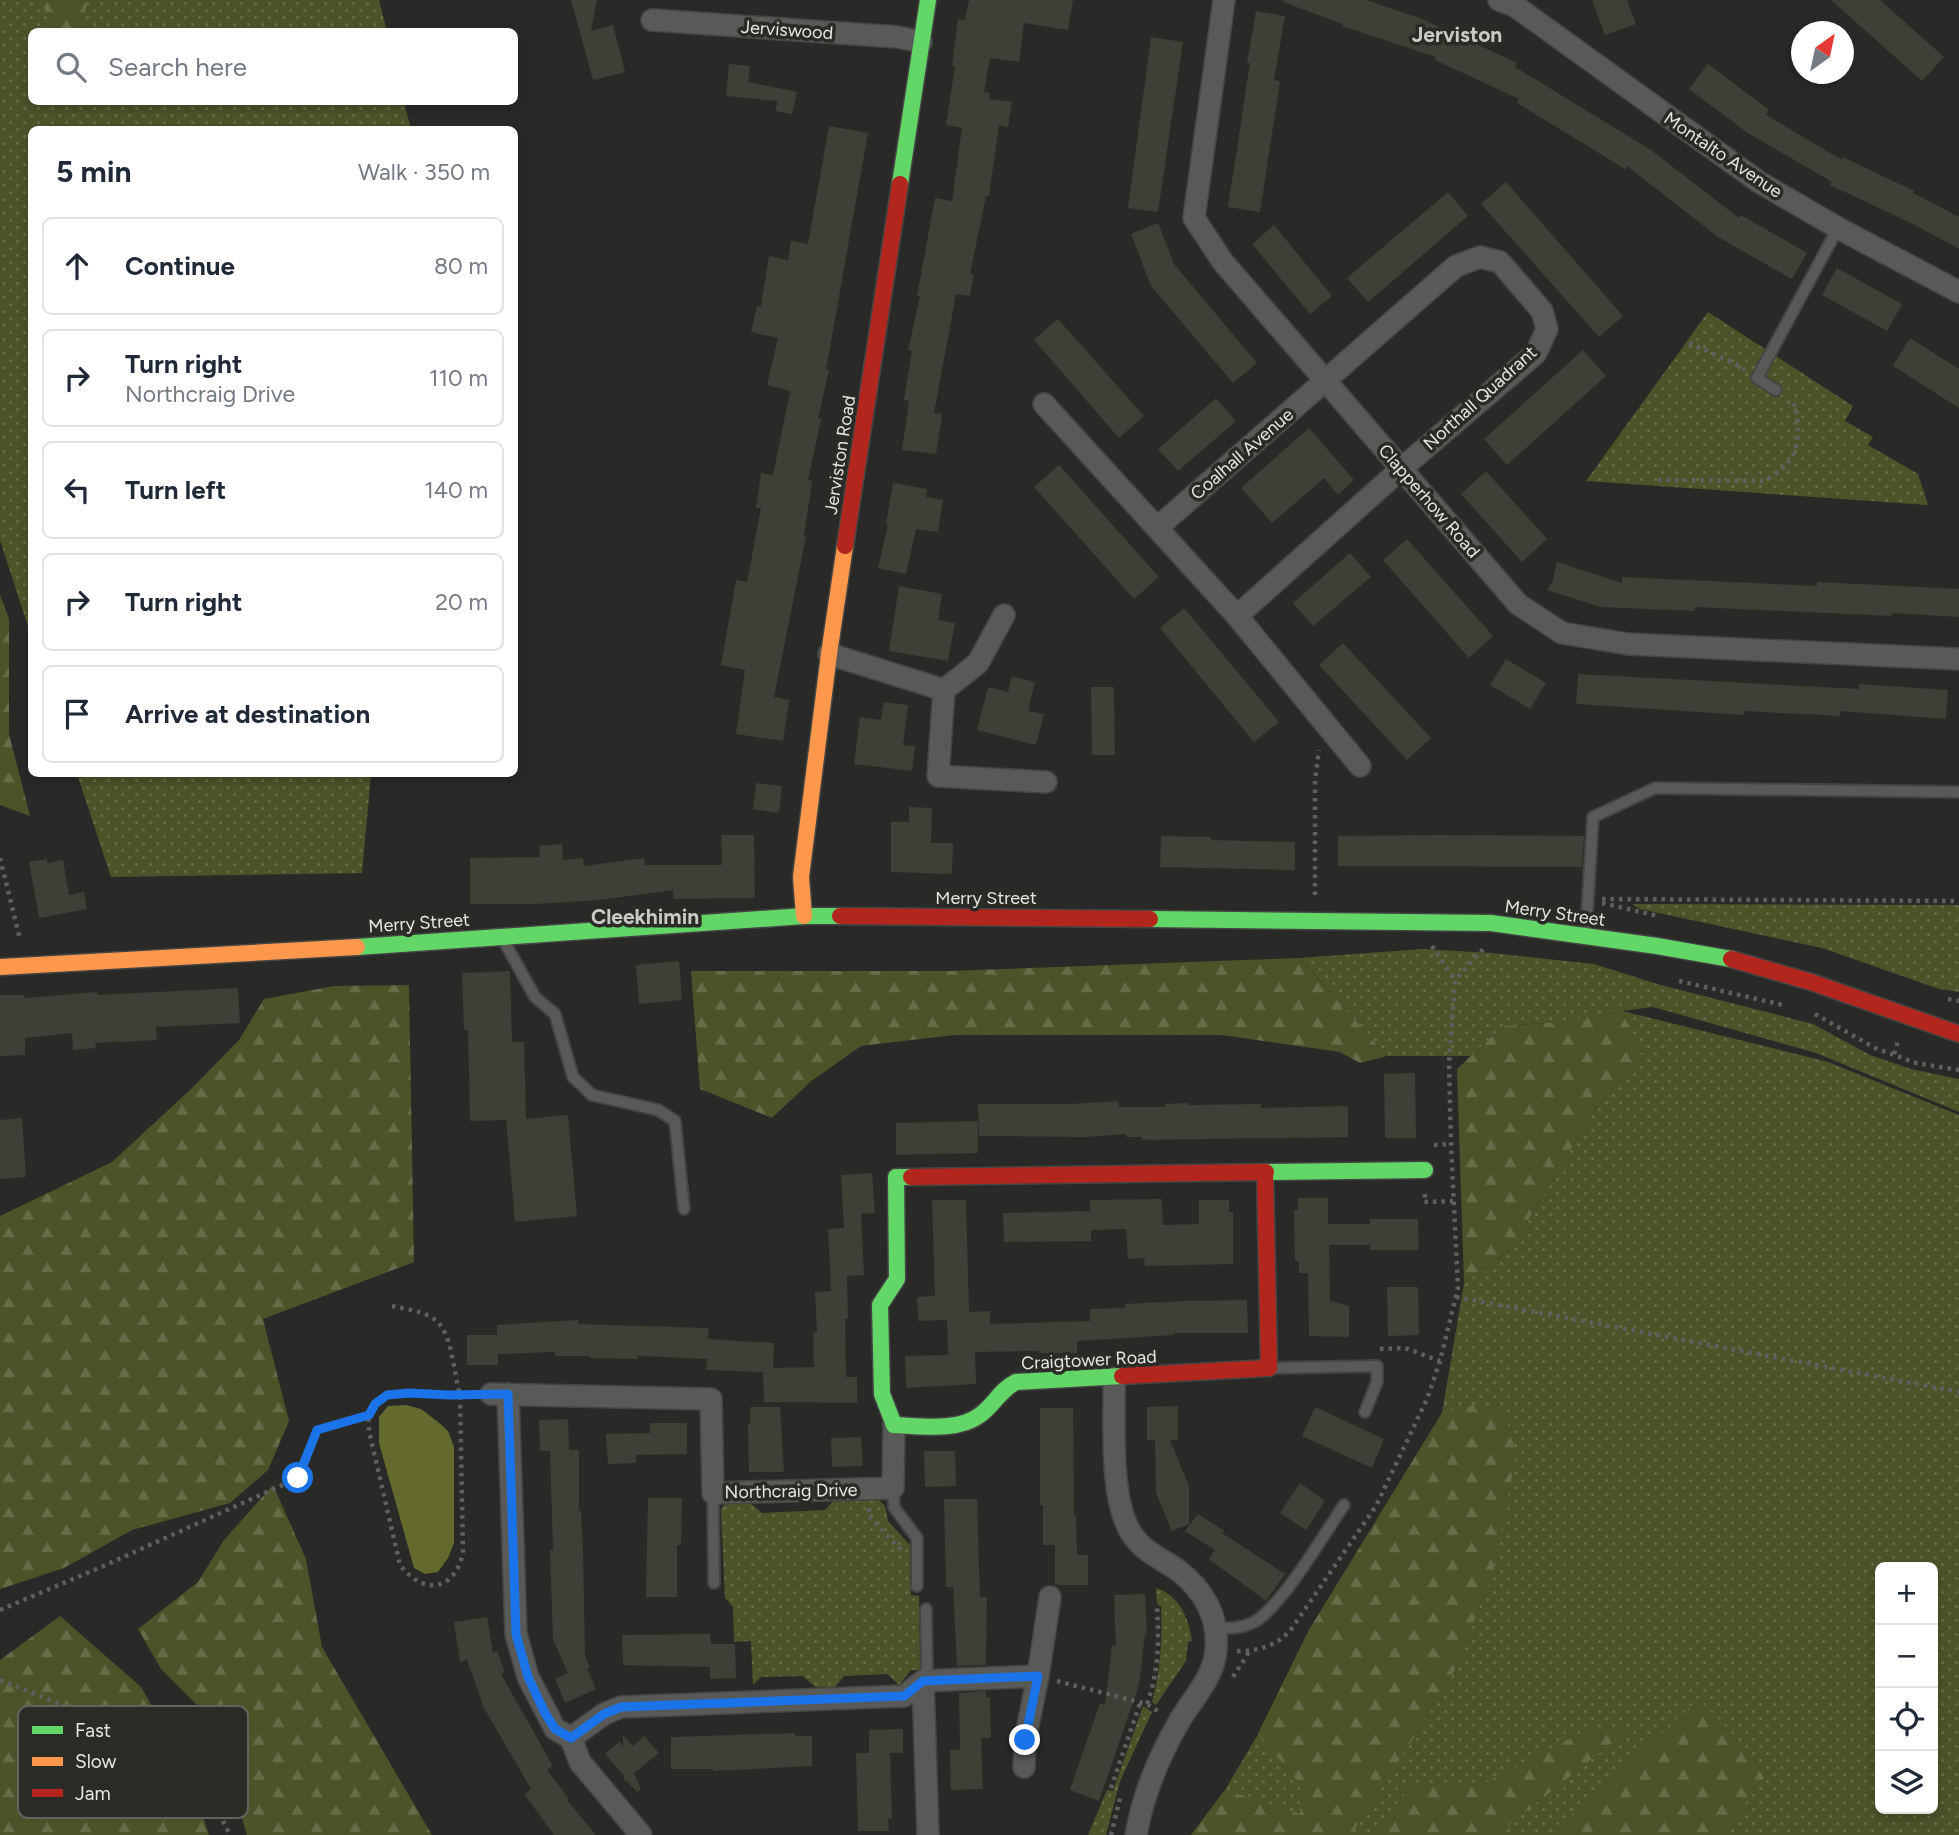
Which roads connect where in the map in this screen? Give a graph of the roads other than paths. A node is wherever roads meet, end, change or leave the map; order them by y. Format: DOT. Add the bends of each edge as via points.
graph roads {
  1 [pos="928,0"];
  2 [pos="1224,0"];
  3 [pos="1511,2"];
  4 [pos="652,20"];
  5 [pos="921,42"];
  6 [pos="1838,228"];
  7 [pos="1959,292"];
  8 [pos="1325,380"];
  9 [pos="1776,390"];
  10 [pos="1044,404"];
  11 [pos="1401,469"];
  12 [pos="1158,527"];
  13 [pos="1004,615"];
  14 [pos="1237,617"];
  15 [pos="830,654"];
  16 [pos="1959,659"];
  17 [pos="944,690"];
  18 [pos="1360,766"];
  19 [pos="1046,782"];
  20 [pos="1959,792"];
  21 [pos="804,916"];
  22 [pos="502,937"];
  23 [pos="1586,937"];
  24 [pos="0,967"];
  25 [pos="1959,1034"];
  26 [pos="1425,1170"];
  27 [pos="1265,1173"];
  28 [pos="684,1209"];
  29 [pos="1269,1368"];
  30 [pos="1114,1378"];
  31 [pos="1365,1412"];
  32 [pos="894,1425"];
  33 [pos="893,1488"];
  34 [pos="713,1493"];
  35 [pos="1345,1505"];
  36 [pos="714,1583"];
  37 [pos="917,1586"];
  38 [pos="1050,1597"];
  39 [pos="926,1609"];
  40 [pos="1215,1628"];
  41 [pos="1038,1676"];
  42 [pos="923,1681"];
  43 [pos="571,1738"];
  44 [pos="1024,1767"];
  45 [pos="641,1835"];
  46 [pos="928,1835"];
  47 [pos="1136,1835"];
  1 -- 5 [label="main road, Jerviston Road"];
  2 -- 8 [label="street, Clapperhow Road" via="1194,218 1223,262"];
  3 -- 6 [label="street, Montalto Avenue" via="1759,182"];
  4 -- 5 [label="street, Jerviswood"];
  5 -- 15 [label="main road, Jerviston Road"];
  6 -- 7 [label="street, Montalto Avenue"];
  6 -- 9 [label="lane" via="1757,378"];
  8 -- 11 [label="street, Clapperhow Road"];
  8 -- 11 [label="street, Northall Quadrant" via="1456,266 1480,257 1500,262 1542,311 1547,329 1536,353"];
  8 -- 12 [label="street, Coalhall Avenue"];
  10 -- 12 [label="street"];
  11 -- 14 [label="street"];
  11 -- 16 [label="street, Clapperhow Road" via="1518,604 1562,634 1628,644"];
  12 -- 14 [label="street"];
  13 -- 17 [label="street" via="978,663"];
  14 -- 18 [label="street"];
  15 -- 17 [label="street"];
  15 -- 21 [label="main road, Jerviston Road" via="801,877"];
  17 -- 19 [label="street" via="938,776"];
  20 -- 23 [label="lane" via="1655,788 1593,817"];
  21 -- 22 [label="main road, Merry Street"];
  21 -- 23 [label="main road, Merry Street" via="1453,921"];
  22 -- 24 [label="main road, Merry Street"];
  22 -- 28 [label="lane" via="535,997 555,1014 573,1077 592,1095 658,1110 676,1121"];
  23 -- 25 [label="main road, Merry Street" via="1734,960"];
  26 -- 27 [label="main road"];
  27 -- 29 [label="main road"];
  27 -- 32 [label="main road" via="896,1177 897,1279 880,1304 882,1394"];
  29 -- 30 [label="main road, Craigtower Road"];
  29 -- 31 [label="lane" via="1377,1366 1377,1382"];
  30 -- 32 [label="main road, Craigtower Road" via="1016,1382 994,1396 981,1415 970,1421"];
  30 -- 40 [label="street" via="1116,1471 1129,1531 1141,1547 1178,1570 1198,1590 1211,1609"];
  32 -- 33 [label="street"];
  33 -- 34 [label="street, Northcraig Drive"];
  33 -- 37 [label="lane" via="894,1507 917,1538"];
  34 -- 36 [label="lane"];
  34 -- 43 [label="street, Northcraig Drive" via="711,1399 500,1394 516,1634 528,1677 545,1713 555,1729"];
  35 -- 40 [label="lane" via="1271,1610 1237,1629"];
  38 -- 41 [label="street"];
  39 -- 42 [label="lane"];
  40 -- 47 [label="street" via="1216,1650 1205,1681 1155,1769"];
  41 -- 42 [label="street"];
  41 -- 44 [label="street"];
  42 -- 43 [label="street" via="904,1696 621,1707"];
  42 -- 46 [label="street"];
  43 -- 45 [label="street" via="580,1762"];
}
